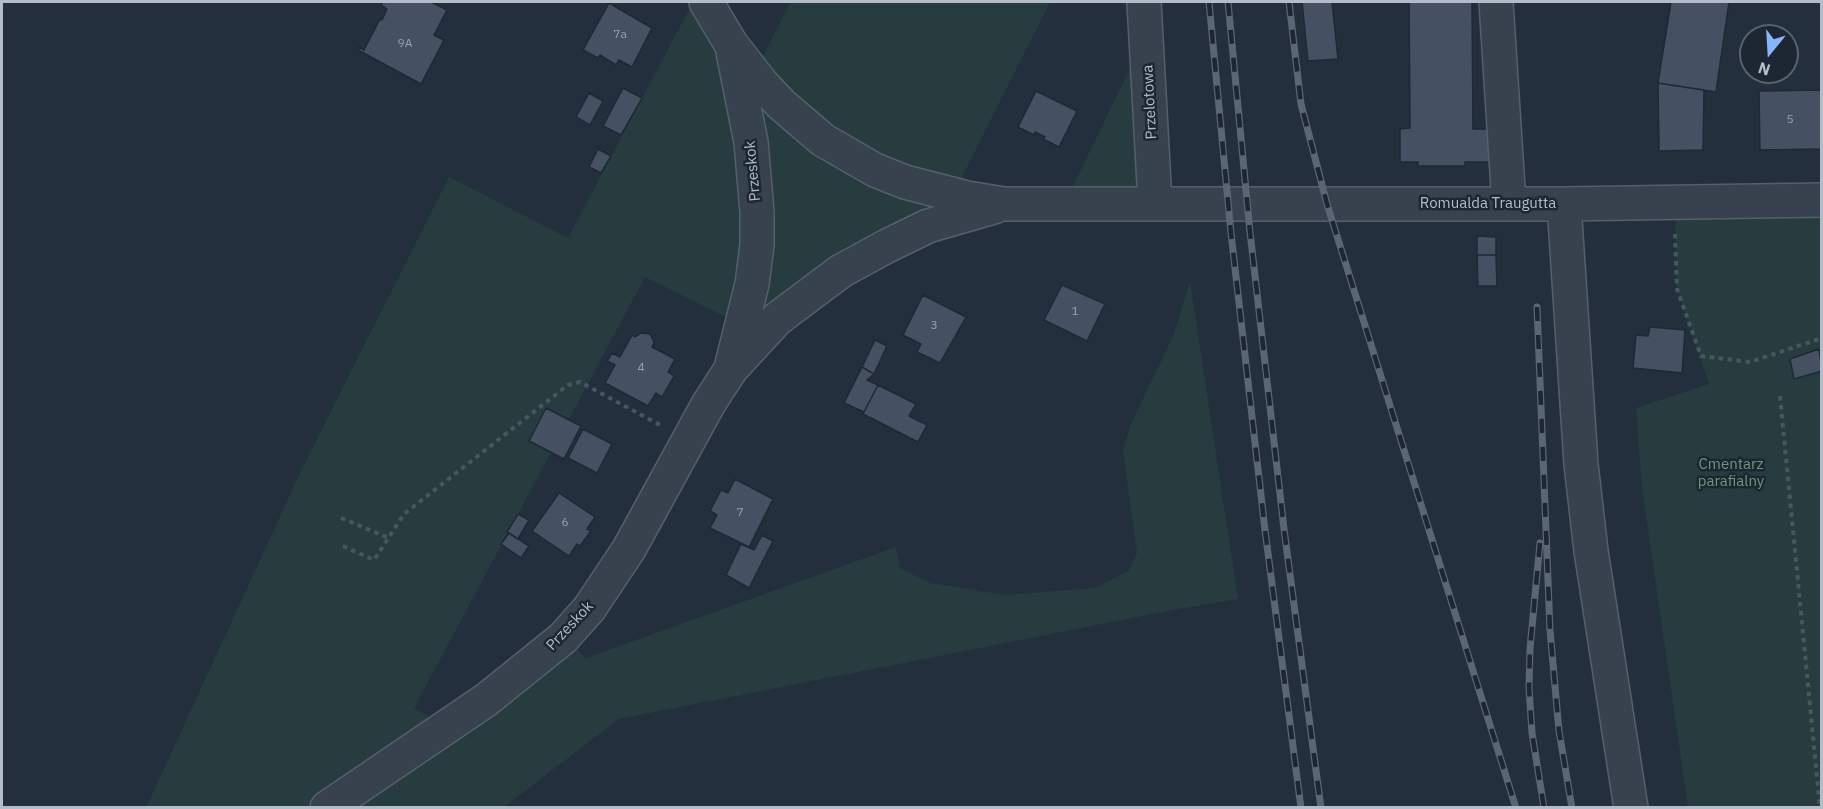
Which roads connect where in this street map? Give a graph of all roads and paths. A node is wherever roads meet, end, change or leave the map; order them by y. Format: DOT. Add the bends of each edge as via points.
graph roads {
  1 [pos="706,2"];
  2 [pos="1144,2"];
  3 [pos="1496,2"];
  4 [pos="731,44"];
  5 [pos="1821,200"];
  6 [pos="1675,202"];
  7 [pos="1155,203"];
  8 [pos="1004,204"];
  9 [pos="1509,204"];
  10 [pos="1564,204"];
  11 [pos="1821,338"];
  12 [pos="730,369"];
  13 [pos="1780,396"];
  14 [pos="689,440"];
  15 [pos="341,518"];
  16 [pos="389,538"];
  17 [pos="343,546"];
  18 [pos="327,807"];
  19 [pos="1631,807"];
  20 [pos="1820,807"];
  1 -- 4 [label="street"];
  2 -- 7 [label="street, Przelotowa"];
  3 -- 9 [label="street"];
  4 -- 8 [label="street" via="781,105 844,153 905,182"];
  4 -- 12 [label="street, Przeskok" via="751,142 757,245 752,284"];
  5 -- 6 [label="street, Romualda Traugutta"];
  6 -- 10 [label="street, Romualda Traugutta"];
  6 -- 11 [label="path" via="1677,289 1701,356 1750,362"];
  7 -- 8 [label="street, Romualda Traugutta"];
  7 -- 9 [label="street, Romualda Traugutta"];
  8 -- 12 [label="street, Przeskok" via="928,226 841,271 777,319"];
  9 -- 10 [label="street, Romualda Traugutta"];
  10 -- 19 [label="street" via="1581,464"];
  12 -- 14 [label="street, Przeskok"];
  13 -- 20 [label="path"];
  14 -- 16 [label="path" via="580,382 568,385 404,514"];
  14 -- 18 [label="street, Przeskok" via="629,549 589,609 563,638 486,700"];
  15 -- 16 [label="path"];
  16 -- 17 [label="path" via="374,560"];
}
